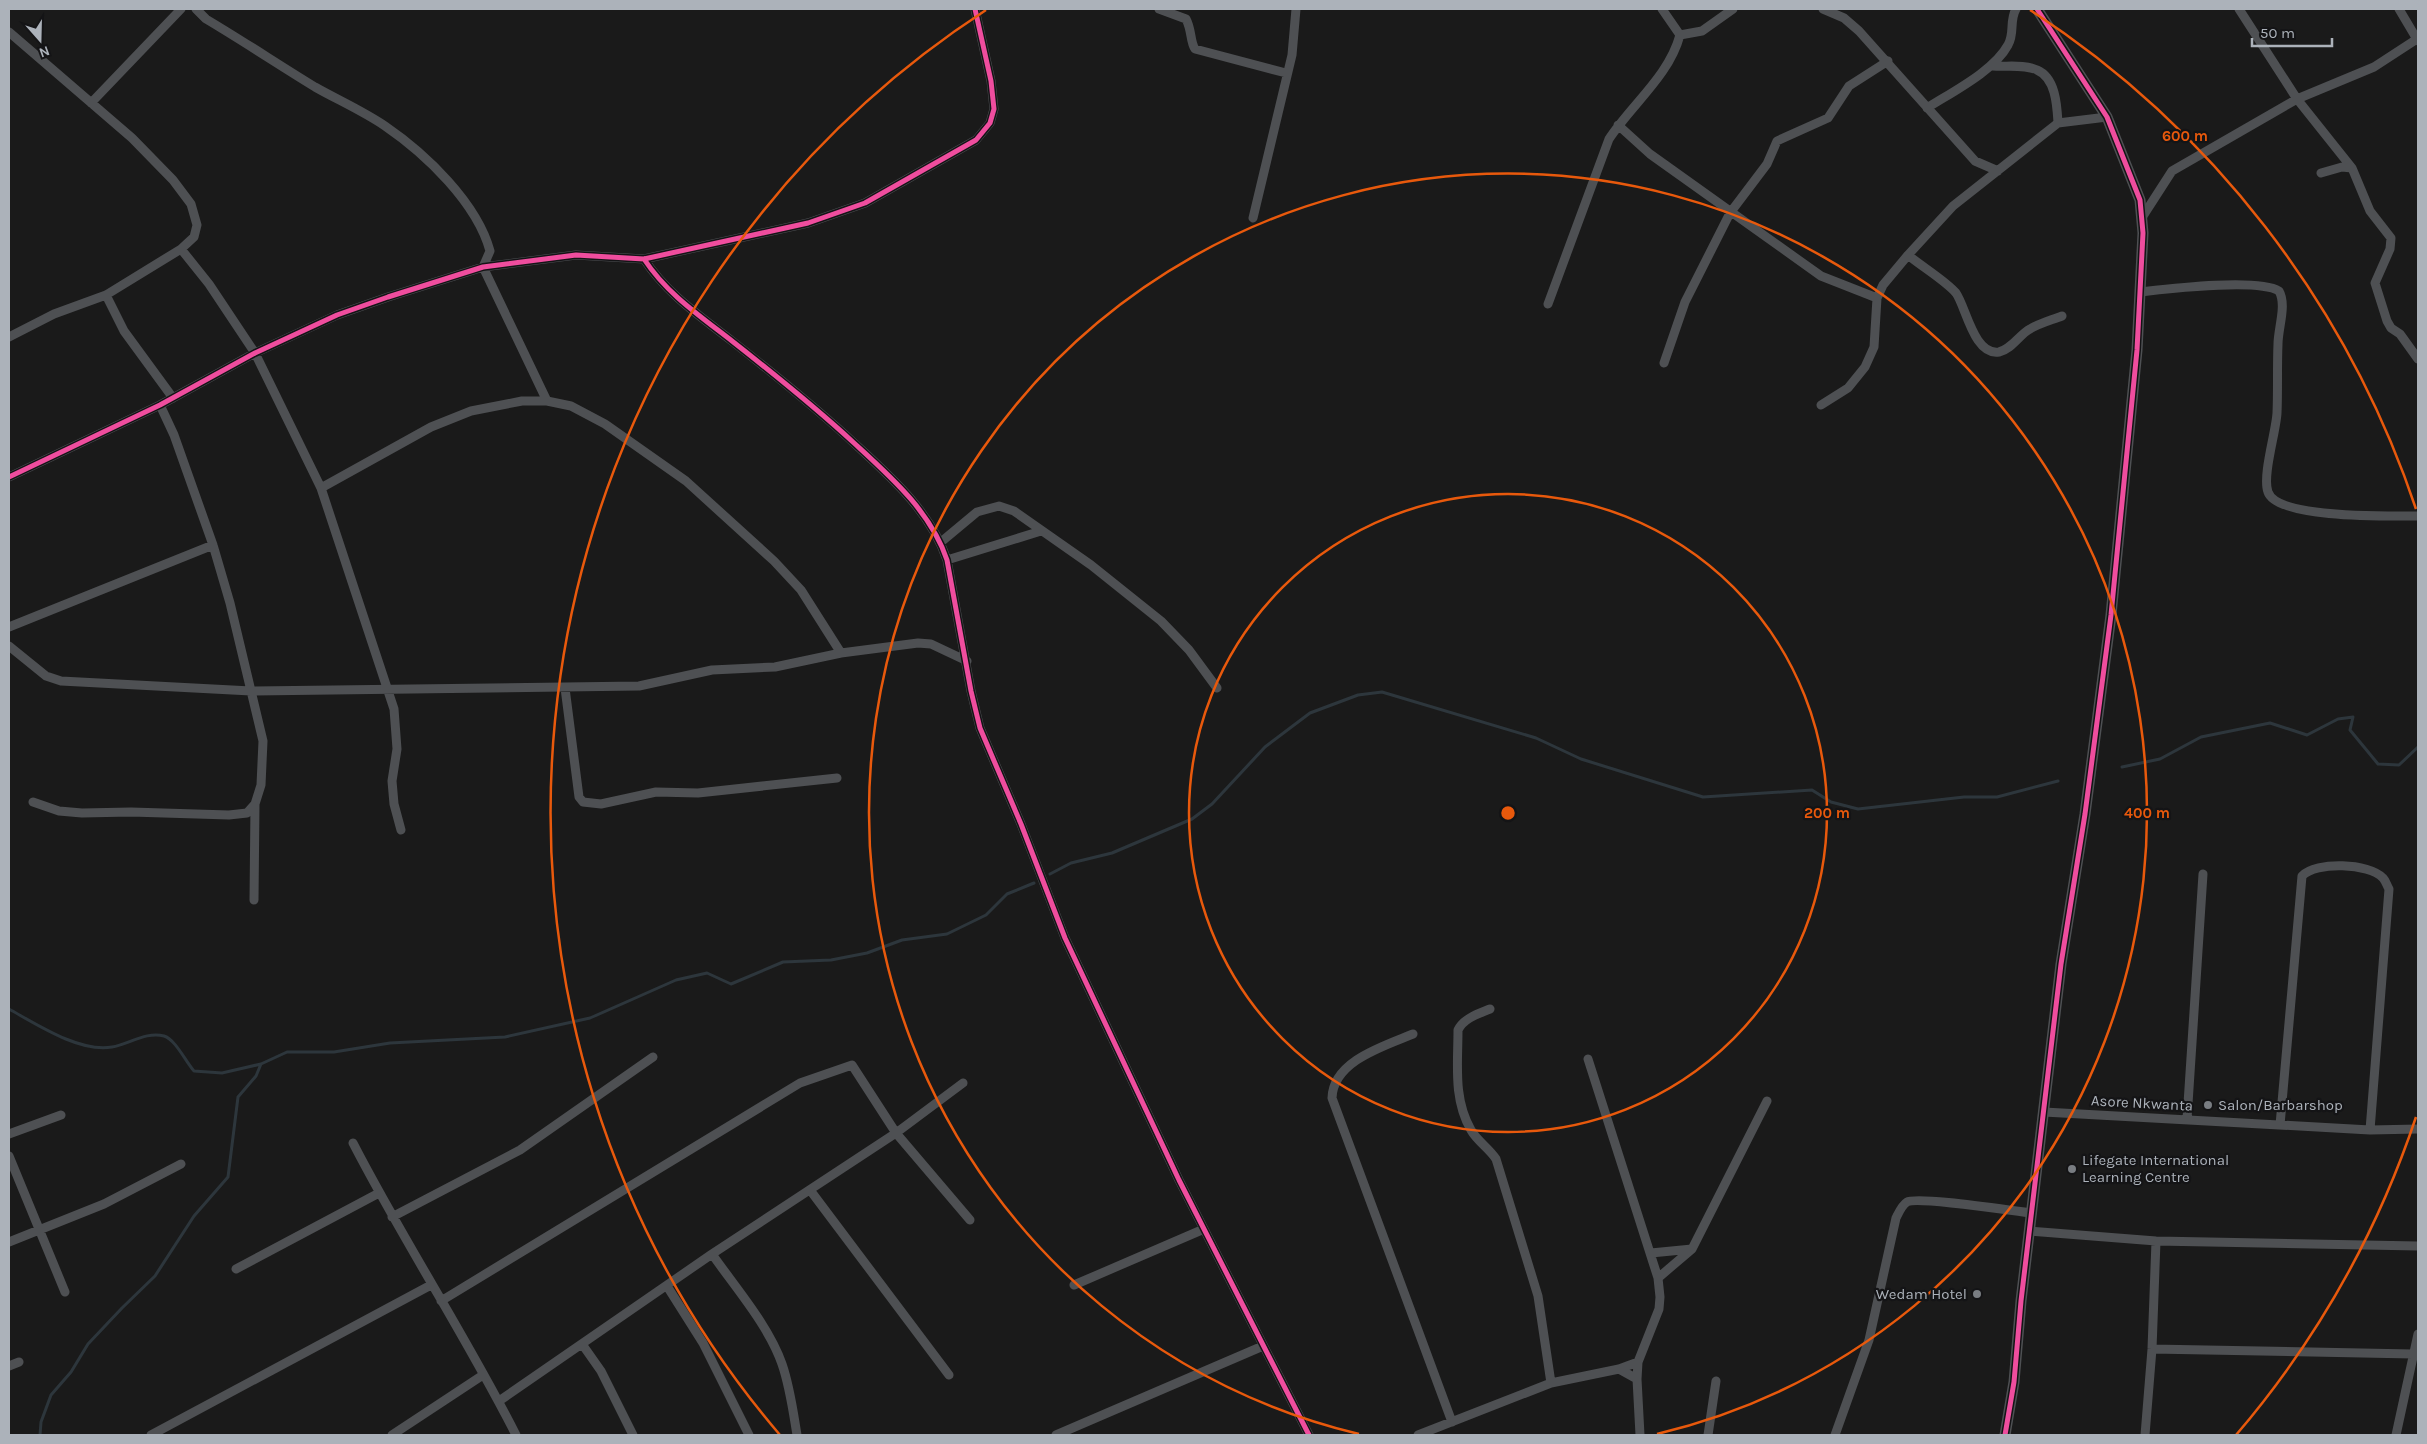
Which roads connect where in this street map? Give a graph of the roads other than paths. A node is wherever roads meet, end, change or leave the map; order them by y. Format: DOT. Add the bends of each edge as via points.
graph roads {
  1 [pos="181,9"];
  2 [pos="196,9"];
  3 [pos="974,9"];
  4 [pos="1159,9"];
  5 [pos="1296,9"];
  6 [pos="1662,9"];
  7 [pos="1733,9"];
  8 [pos="1823,9"];
  9 [pos="2016,9"];
  10 [pos="2037,9"];
  11 [pos="2239,9"];
  12 [pos="2398,9"];
  13 [pos="9,32"];
  14 [pos="1680,35"];
  15 [pos="2418,40"];
  16 [pos="1888,61"];
  17 [pos="1993,66"];
  18 [pos="1286,73"];
  19 [pos="2297,100"];
  20 [pos="91,102"];
  21 [pos="1927,108"];
  22 [pos="2107,117"];
  23 [pos="2058,123"];
  24 [pos="1618,125"];
  25 [pos="2352,168"];
  26 [pos="1998,171"];
  27 [pos="2321,173"];
  28 [pos="1730,213"];
  29 [pos="2142,216"];
  30 [pos="1253,218"];
  31 [pos="181,249"];
  32 [pos="1908,254"];
  33 [pos="644,259"];
  34 [pos="483,267"];
  35 [pos="2140,292"];
  36 [pos="106,295"];
  37 [pos="1876,298"];
  38 [pos="1548,304"];
  39 [pos="2062,316"];
  40 [pos="9,337"];
  41 [pos="255,354"];
  42 [pos="2418,359"];
  43 [pos="1664,362"];
  44 [pos="173,398"];
  45 [pos="547,400"];
  46 [pos="160,405"];
  47 [pos="1821,405"];
  48 [pos="9,477"];
  49 [pos="321,488"];
  50 [pos="2418,516"];
  51 [pos="1041,531"];
  52 [pos="941,542"];
  53 [pos="213,545"];
  54 [pos="947,560"];
  55 [pos="9,627"];
  56 [pos="9,646"];
  57 [pos="841,653"];
  58 [pos="967,661"];
  59 [pos="565,688"];
  60 [pos="1217,688"];
  61 [pos="389,690"];
  62 [pos="251,691"];
  63 [pos="837,778"];
  64 [pos="33,802"];
  65 [pos="255,804"];
  66 [pos="400,830"];
  67 [pos="2204,874"];
  68 [pos="254,900"];
  69 [pos="1490,1009"];
  70 [pos="1413,1034"];
  71 [pos="653,1057"];
  72 [pos="1588,1059"];
  73 [pos="963,1083"];
  74 [pos="1767,1101"];
  75 [pos="2044,1112"];
  76 [pos="61,1115"];
  77 [pos="2188,1119"];
  78 [pos="2280,1125"];
  79 [pos="2418,1128"];
  80 [pos="2370,1130"];
  81 [pos="896,1133"];
  82 [pos="9,1134"];
  83 [pos="353,1143"];
  84 [pos="9,1156"];
  85 [pos="182,1164"];
  86 [pos="810,1190"];
  87 [pos="379,1193"];
  88 [pos="2032,1213"];
  89 [pos="392,1217"];
  90 [pos="970,1220"];
  91 [pos="1204,1229"];
  92 [pos="40,1230"];
  93 [pos="2030,1231"];
  94 [pos="2156,1241"];
  95 [pos="9,1242"];
  96 [pos="2418,1246"];
  97 [pos="1692,1249"];
  98 [pos="1651,1253"];
  99 [pos="712,1254"];
  100 [pos="236,1270"];
  101 [pos="1658,1278"];
  102 [pos="431,1285"];
  103 [pos="1074,1285"];
  104 [pos="666,1286"];
  105 [pos="65,1292"];
  106 [pos="441,1301"];
  107 [pos="2418,1334"];
  108 [pos="582,1344"];
  109 [pos="1263,1346"];
  110 [pos="2152,1348"];
  111 [pos="2413,1354"];
  112 [pos="19,1362"];
  113 [pos="1638,1362"];
  114 [pos="9,1366"];
  115 [pos="1619,1369"];
  116 [pos="483,1375"];
  117 [pos="949,1375"];
  118 [pos="1637,1379"];
  119 [pos="1716,1381"];
  120 [pos="1551,1383"];
  121 [pos="499,1401"];
  122 [pos="1452,1422"];
  123 [pos="1436,1432"];
  124 [pos="151,1435"];
  125 [pos="392,1435"];
  126 [pos="516,1435"];
  127 [pos="633,1435"];
  128 [pos="749,1435"];
  129 [pos="797,1435"];
  130 [pos="1056,1435"];
  131 [pos="1309,1435"];
  132 [pos="1418,1435"];
  133 [pos="1640,1435"];
  134 [pos="1708,1435"];
  135 [pos="1835,1435"];
  136 [pos="2005,1435"];
  137 [pos="2145,1435"];
  138 [pos="2396,1435"];
  1 -- 20 [label="street"];
  2 -- 34 [label="street" via="206,19 384,126 425,158 480,224 490,251"];
  3 -- 33 [label="street" via="991,81 994,109 990,124 976,140 842,213 808,224"];
  4 -- 18 [label="street" via="1186,19 1192,30 1195,49"];
  5 -- 18 [label="street" via="1292,55"];
  6 -- 14 [label="street"];
  7 -- 14 [label="street" via="1702,31"];
  8 -- 16 [label="street" via="1844,18 1859,30"];
  9 -- 17 [label="street" via="2011,20 2012,37"];
  10 -- 22 [label="street"];
  11 -- 19 [label="street"];
  12 -- 15 [label="street"];
  13 -- 20 [label="street"];
  14 -- 24 [label="street" via="1676,49 1662,72"];
  15 -- 19 [label="street" via="2374,67"];
  16 -- 21 [label="street"];
  16 -- 28 [label="street" via="1849,86 1828,118 1777,141 1767,164"];
  17 -- 21 [label="street"];
  17 -- 23 [label="street" via="2031,68 2043,74 2056,100"];
  18 -- 30 [label="street"];
  19 -- 25 [label="street"];
  19 -- 29 [label="street" via="2172,171"];
  20 -- 31 [label="street" via="132,138 192,204 197,225 194,237"];
  21 -- 26 [label="street" via="1975,161"];
  22 -- 23 [label="street"];
  22 -- 29 [label="street" via="2132,177"];
  23 -- 26 [label="street"];
  24 -- 28 [label="street" via="1650,154"];
  24 -- 38 [label="street" via="1609,139"];
  25 -- 27 [label="street" via="2342,167"];
  25 -- 42 [label="street" via="2370,211 2392,243 2375,284 2387,321"];
  26 -- 32 [label="street" via="1953,206"];
  28 -- 37 [label="street" via="1821,276"];
  28 -- 43 [label="street" via="1684,302"];
  29 -- 35 [label="street"];
  31 -- 36 [label="street"];
  31 -- 41 [label="street" via="209,284"];
  32 -- 37 [label="street"];
  32 -- 39 [label="street" via="1954,291 1976,338 1989,350 1999,352 2029,329"];
  33 -- 34 [label="street" via="576,255"];
  33 -- 52 [label="street" via="657,279 678,300 802,396 880,467 906,493"];
  34 -- 41 [label="street" via="337,316"];
  34 -- 45 [label="street"];
  35 -- 50 [label="street" via="2199,285 2267,287 2279,291 2282,303 2278,328 2277,414 2268,479 2272,499 2294,509 2369,516"];
  35 -- 75 [label="street" via="2111,615 2061,964"];
  36 -- 40 [label="street" via="54,314"];
  36 -- 44 [label="street" via="124,331"];
  37 -- 47 [label="street" via="1874,347 1865,367 1848,388"];
  41 -- 44 [label="street"];
  41 -- 49 [label="street"];
  44 -- 46 [label="street"];
  45 -- 49 [label="street" via="522,401 471,411 431,427"];
  45 -- 57 [label="street" via="571,406 605,424 686,481 801,590"];
  46 -- 48 [label="street"];
  46 -- 53 [label="street"];
  49 -- 61 [label="street"];
  51 -- 52 [label="street" via="1014,511 998,506 977,512"];
  51 -- 54 [label="street"];
  51 -- 60 [label="street" via="1091,565 1161,621 1189,650"];
  52 -- 54 [label="street"];
  53 -- 55 [label="street"];
  53 -- 62 [label="street"];
  54 -- 58 [label="street"];
  56 -- 62 [label="street" via="46,676 61,681"];
  57 -- 58 [label="street" via="918,643 931,644"];
  57 -- 59 [label="street" via="775,668 712,670 639,686"];
  58 -- 91 [label="street" via="980,728 1065,938"];
  59 -- 61 [label="street"];
  59 -- 63 [label="street" via="579,797 583,802 601,804 656,792 698,792"];
  61 -- 62 [label="street"];
  61 -- 66 [label="street" via="397,749 392,781"];
  62 -- 65 [label="street" via="263,741 261,785"];
  64 -- 65 [label="street" via="59,811 82,813 229,815 247,812"];
  65 -- 68 [label="street"];
  67 -- 77 [label="street"];
  69 -- 120 [label="street" via="1468,1018 1458,1030 1457,1091 1464,1117 1472,1132 1490,1149 1502,1176 1538,1296"];
  70 -- 122 [label="street" via="1370,1051 1353,1063 1332,1088 1332,1098"];
  71 -- 89 [label="street" via="520,1150"];
  72 -- 98 [label="street"];
  73 -- 81 [label="street"];
  74 -- 97 [label="street"];
  75 -- 77 [label="street, Asore Nkwanta"];
  75 -- 88 [label="street"];
  76 -- 82 [label="street"];
  77 -- 78 [label="street, Asore Nkwanta"];
  78 -- 80 [label="street, Asore Nkwanta"];
  78 -- 80 [label="street" via="2302,876 2309,869 2327,865 2369,871 2383,878 2388,889"];
  79 -- 80 [label="street, Asore Nkwanta"];
  81 -- 86 [label="street"];
  81 -- 90 [label="street"];
  81 -- 106 [label="street" via="856,1068 852,1064 842,1066 800,1082"];
  83 -- 87 [label="street"];
  84 -- 92 [label="street"];
  85 -- 92 [label="street" via="104,1204"];
  86 -- 99 [label="street"];
  86 -- 117 [label="street"];
  87 -- 89 [label="street"];
  87 -- 100 [label="street"];
  88 -- 93 [label="street"];
  88 -- 135 [label="street" via="1930,1200 1909,1200 1903,1205 1896,1218 1869,1340"];
  89 -- 102 [label="street"];
  91 -- 103 [label="street"];
  91 -- 109 [label="street"];
  92 -- 95 [label="street"];
  92 -- 105 [label="street"];
  93 -- 94 [label="street"];
  93 -- 136 [label="street"];
  94 -- 96 [label="street"];
  94 -- 110 [label="street"];
  97 -- 98 [label="street"];
  97 -- 101 [label="street"];
  98 -- 101 [label="street"];
  99 -- 104 [label="street"];
  99 -- 129 [label="street" via="764,1329 782,1363"];
  101 -- 113 [label="street" via="1659,1309"];
  102 -- 106 [label="street"];
  102 -- 124 [label="street"];
  104 -- 108 [label="street"];
  104 -- 128 [label="street" via="703,1342"];
  106 -- 116 [label="street"];
  107 -- 111 [label="street"];
  108 -- 121 [label="street"];
  108 -- 127 [label="street" via="601,1371"];
  109 -- 130 [label="street"];
  109 -- 131 [label="street"];
  110 -- 111 [label="street"];
  110 -- 137 [label="street"];
  111 -- 138 [label="street"];
  112 -- 114 [label="street"];
  113 -- 115 [label="street"];
  113 -- 118 [label="street"];
  115 -- 118 [label="street"];
  115 -- 120 [label="street"];
  116 -- 121 [label="street"];
  116 -- 125 [label="street"];
  118 -- 133 [label="street"];
  119 -- 134 [label="street"];
  120 -- 122 [label="street"];
  121 -- 126 [label="street"];
  122 -- 123 [label="street"];
  123 -- 132 [label="street"];
}
